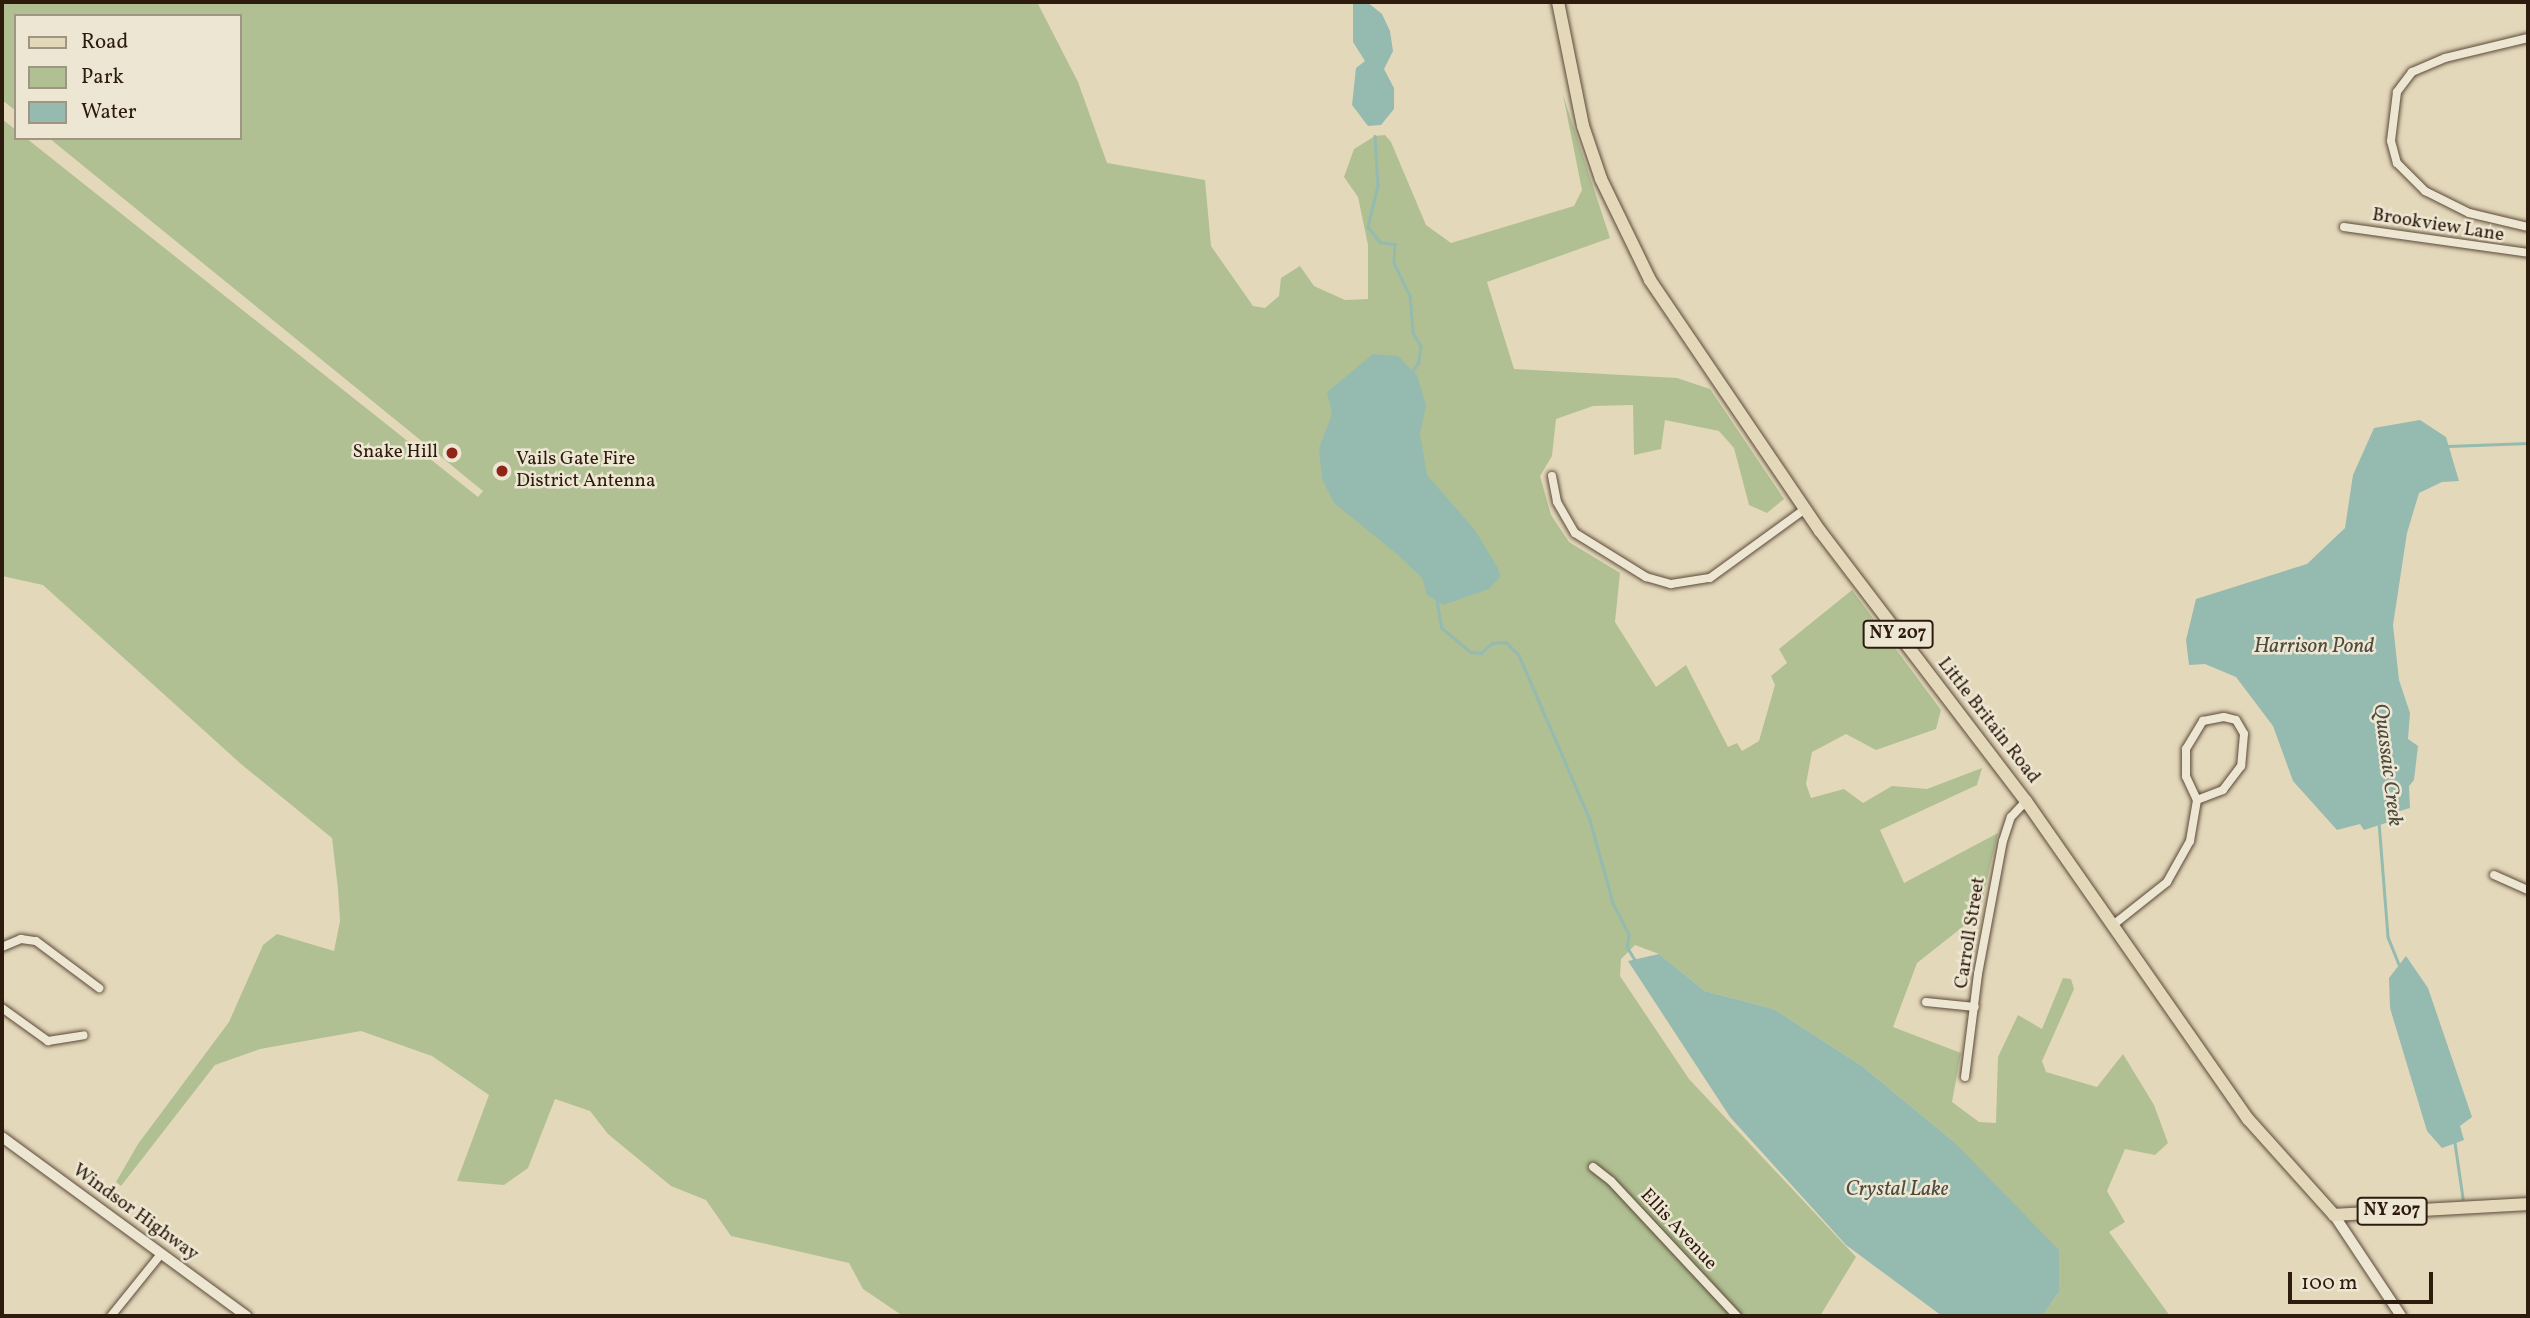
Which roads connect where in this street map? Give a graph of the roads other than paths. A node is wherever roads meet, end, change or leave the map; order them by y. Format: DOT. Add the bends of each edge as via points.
graph roads {
  1 [pos="1558,2"];
  2 [pos="2528,38"];
  3 [pos="2344,227"];
  4 [pos="2528,227"];
  5 [pos="2528,253"];
  6 [pos="1552,476"];
  7 [pos="1805,509"];
  8 [pos="2197,800"];
  9 [pos="2026,801"];
  10 [pos="2494,875"];
  11 [pos="2528,890"];
  12 [pos="2113,925"];
  13 [pos="2,947"];
  14 [pos="99,988"];
  15 [pos="1926,1002"];
  16 [pos="2,1007"];
  17 [pos="1975,1007"];
  18 [pos="84,1035"];
  19 [pos="1965,1077"];
  20 [pos="2,1137"];
  21 [pos="1593,1167"];
  22 [pos="2528,1204"];
  23 [pos="2334,1214"];
  24 [pos="161,1254"];
  25 [pos="111,1316"];
  26 [pos="247,1316"];
  27 [pos="1737,1316"];
  28 [pos="2401,1316"];
  1 -- 7 [label="main road, Little Britain Road / NY 207" via="1583,125 1626,236 1665,303"];
  2 -- 4 [label="street" via="2445,58 2412,72 2398,92 2391,141 2398,163 2425,191 2469,213"];
  3 -- 5 [label="street, Brookview Lane"];
  6 -- 7 [label="street" via="1561,511 1575,533 1646,577 1671,584 1710,578"];
  7 -- 9 [label="main road, Little Britain Road / NY 207"];
  8 -- 8 [label="street" via="2186,776 2186,749 2203,721 2236,719 2244,734 2241,766 2223,790"];
  8 -- 12 [label="street" via="2190,841 2168,882"];
  9 -- 12 [label="main road, Little Britain Road / NY 207"];
  9 -- 17 [label="street, Carroll Street" via="2011,817 2003,841"];
  10 -- 11 [label="street"];
  12 -- 23 [label="main road, Little Britain Road / NY 207" via="2248,1119"];
  13 -- 14 [label="street" via="20,939 36,942"];
  15 -- 17 [label="street"];
  16 -- 18 [label="street" via="48,1041"];
  17 -- 19 [label="street, Carroll Street"];
  20 -- 24 [label="main road, Windsor Highway"];
  21 -- 27 [label="street, Ellis Avenue"];
  22 -- 23 [label="main road, NY 207"];
  23 -- 28 [label="main road, Little Britain Road"];
  24 -- 25 [label="street"];
  24 -- 26 [label="main road, Windsor Highway"];
}
